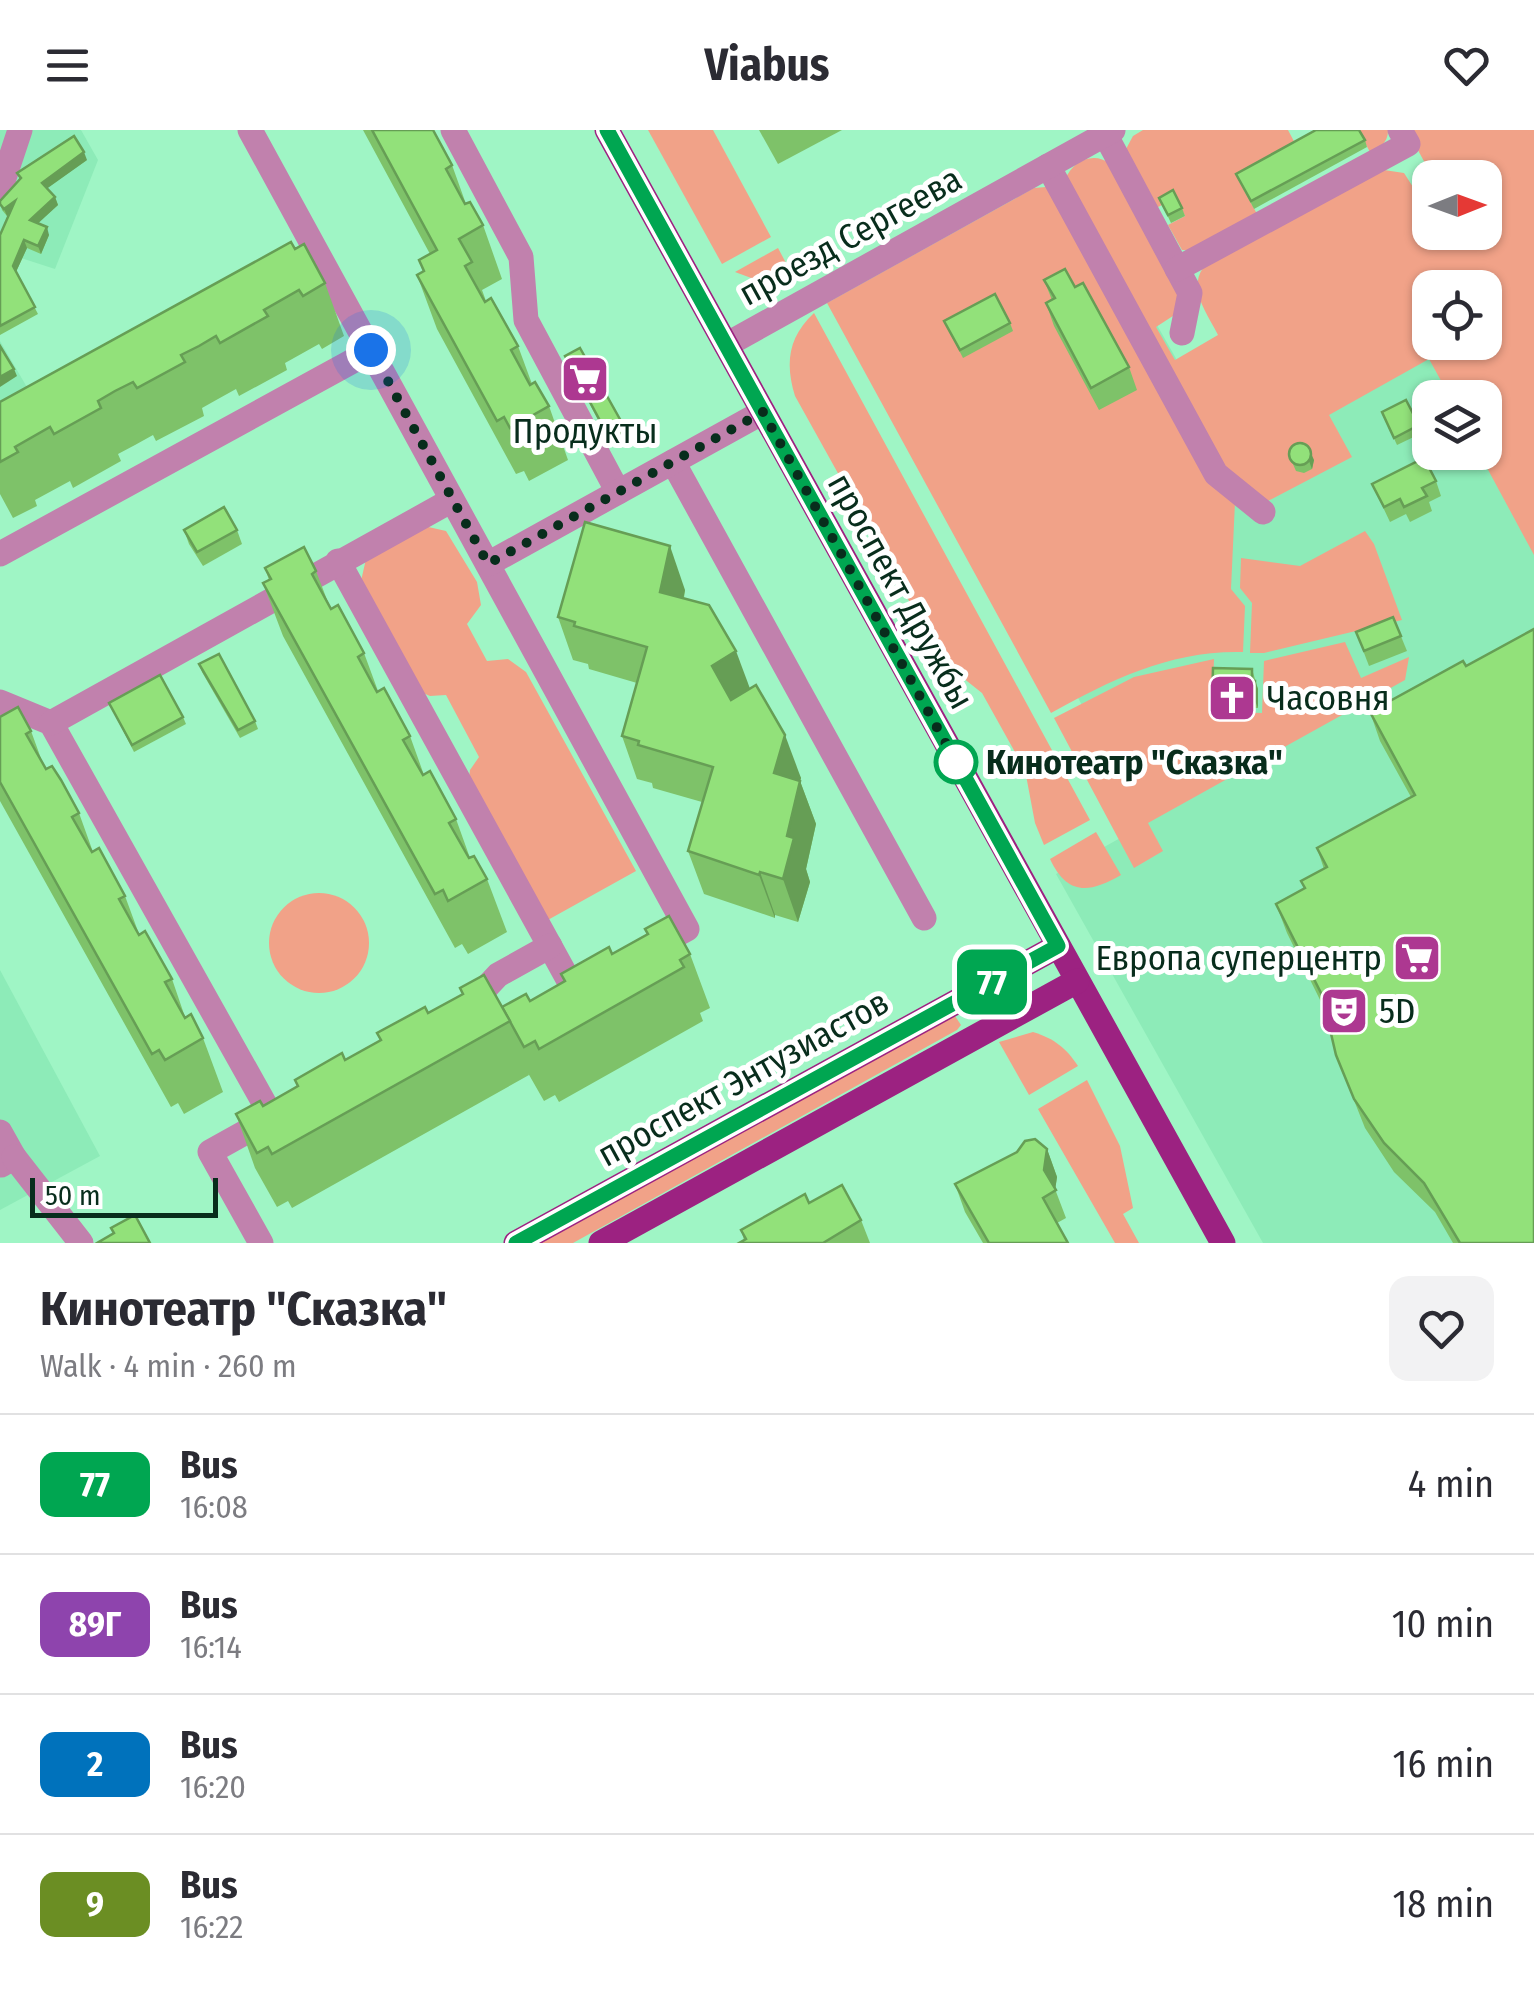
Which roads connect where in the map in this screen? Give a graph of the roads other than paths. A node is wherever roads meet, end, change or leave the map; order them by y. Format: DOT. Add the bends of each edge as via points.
graph roads {
  1 [pos="20,130"];
  2 [pos="250,130"];
  3 [pos="453,130"];
  4 [pos="606,130"];
  5 [pos="1400,130"];
  6 [pos="1109,132"];
  7 [pos="1048,166"];
  8 [pos="0,190"];
  9 [pos="1177,269"];
  10 [pos="1182,333"];
  11 [pos="726,345"];
  12 [pos="371,350"];
  13 [pos="763,412"];
  14 [pos="673,462"];
  15 [pos="618,492"];
  16 [pos="452,500"];
  17 [pos="1262,512"];
  18 [pos="0,554"];
  19 [pos="338,561"];
  20 [pos="488,564"];
  21 [pos="0,702"];
  22 [pos="51,722"];
  23 [pos="924,918"];
  24 [pos="550,946"];
  25 [pos="1058,946"];
  26 [pos="629,961"];
  27 [pos="602,976"];
  28 [pos="1077,981"];
  29 [pos="574,990"];
  30 [pos="474,1004"];
  31 [pos="510,1005"];
  32 [pos="546,1006"];
  33 [pos="444,1020"];
  34 [pos="296,1104"];
  35 [pos="272,1117"];
  36 [pos="0,1132"];
  37 [pos="7,1161"];
  38 [pos="605,1242"];
  39 [pos="80,1243"];
  40 [pos="261,1243"];
  41 [pos="516,1243"];
  42 [pos="1223,1243"];
  1 -- 8 [label="street"];
  2 -- 12 [label="street" via="311,261"];
  3 -- 15 [label="street" via="521,257 526,320"];
  4 -- 11 [label="main road, проспект Дружбы"];
  5 -- 9 [label="street" via="1408,144"];
  6 -- 7 [label="street, проезд Сергеева"];
  6 -- 9 [label="street"];
  7 -- 11 [label="street, проезд Сергеева"];
  7 -- 17 [label="street" via="1216,474"];
  9 -- 10 [label="street" via="1190,293"];
  11 -- 13 [label="main road, проспект Дружбы"];
  12 -- 16 [label="street"];
  12 -- 18 [label="street"];
  13 -- 14 [label="street"];
  13 -- 25 [label="main road, проспект Дружбы"];
  14 -- 15 [label="street"];
  14 -- 23 [label="street"];
  15 -- 20 [label="street"];
  16 -- 19 [label="street"];
  16 -- 20 [label="street"];
  19 -- 22 [label="street"];
  19 -- 24 [label="street"];
  20 -- 26 [label="street" via="687,929"];
  21 -- 22 [label="street"];
  22 -- 35 [label="street"];
  24 -- 29 [label="street"];
  24 -- 30 [label="street" via="498,975"];
  25 -- 28 [label="main road, проспект Дружбы"];
  25 -- 41 [label="main road, проспект Энтузиастов"];
  27 -- 29 [label="street"];
  28 -- 38 [label="main road"];
  28 -- 42 [label="main road, проспект Дружбы"];
  29 -- 32 [label="street"];
  30 -- 31 [label="street"];
  30 -- 33 [label="street"];
  34 -- 35 [label="street"];
  35 -- 40 [label="street" via="210,1152"];
  36 -- 37 [label="street"];
  37 -- 39 [label="street"];
}
